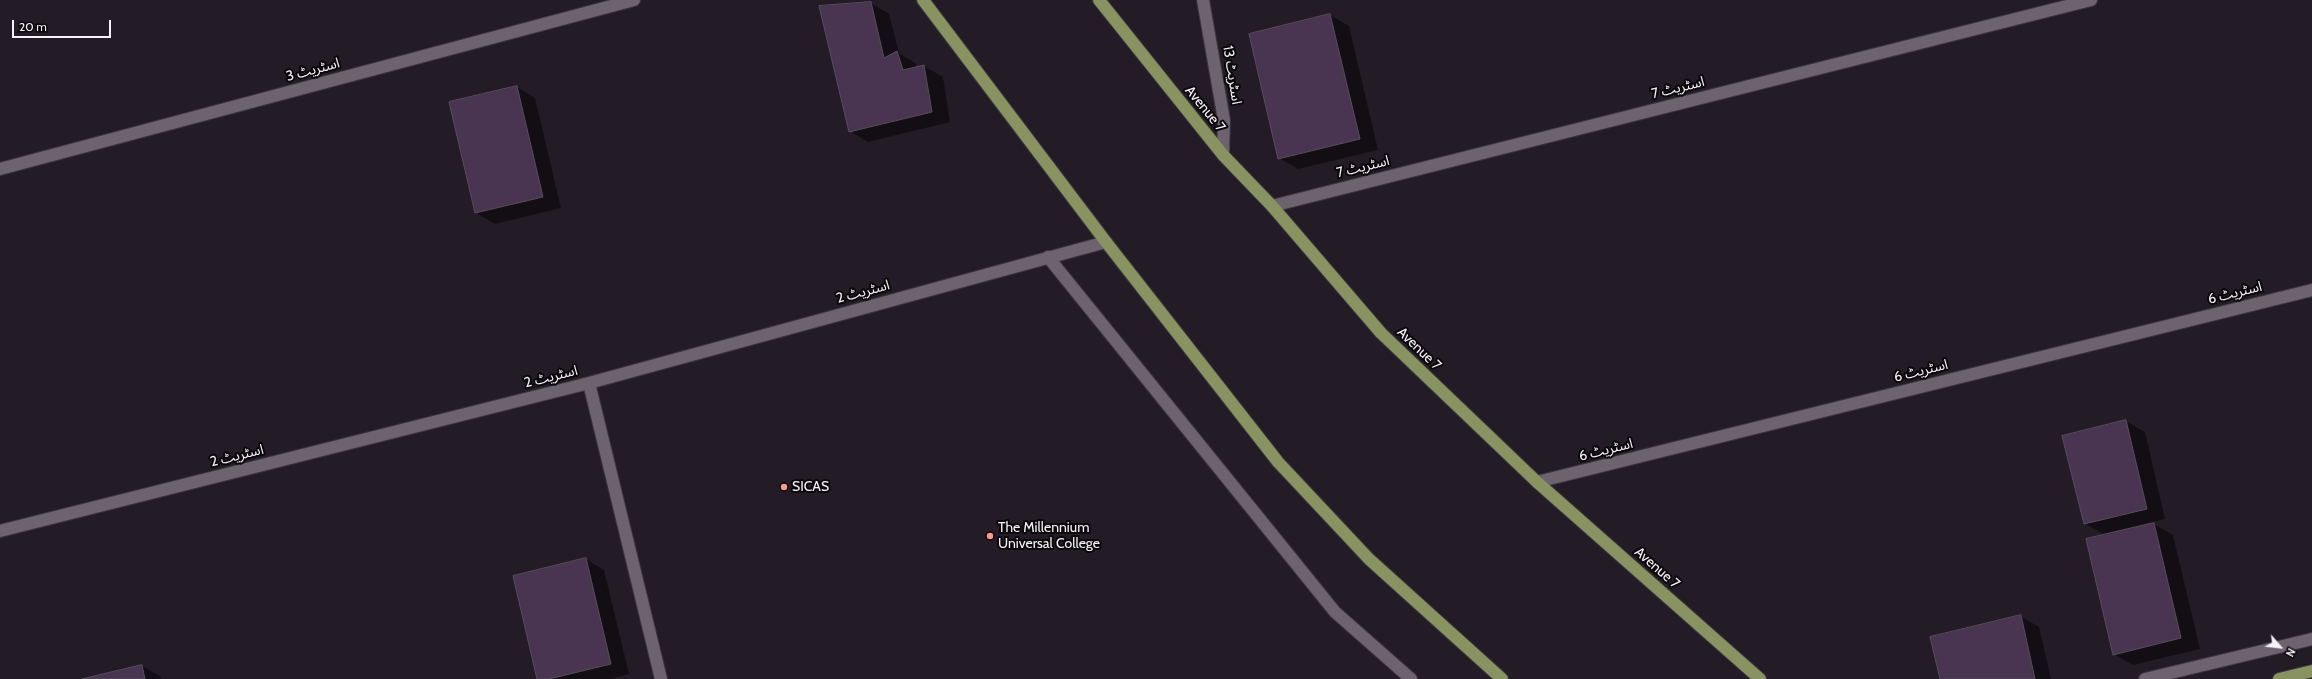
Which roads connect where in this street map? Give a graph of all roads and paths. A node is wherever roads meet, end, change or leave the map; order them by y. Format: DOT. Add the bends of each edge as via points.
graph roads {
  1 [pos="634,0"];
  2 [pos="923,0"];
  3 [pos="1099,0"];
  4 [pos="1203,0"];
  5 [pos="2091,0"];
  6 [pos="1223,155"];
  7 [pos="0,169"];
  8 [pos="1272,206"];
  9 [pos="1106,242"];
  10 [pos="1048,257"];
  11 [pos="2312,290"];
  12 [pos="589,383"];
  13 [pos="1537,482"];
  14 [pos="0,531"];
  15 [pos="2312,639"];
  16 [pos="2312,671"];
  17 [pos="661,679"];
  18 [pos="1411,679"];
  19 [pos="1502,679"];
  20 [pos="1760,679"];
  21 [pos="2145,679"];
  22 [pos="2278,679"];
  1 -- 7 [label="street, اسٹریٹ 3"];
  2 -- 9 [label="main road"];
  3 -- 6 [label="main road, Avenue 7"];
  4 -- 6 [label="street, اسٹریٹ 13" via="1224,120"];
  5 -- 8 [label="street, اسٹریٹ 7"];
  6 -- 8 [label="main road, Avenue 7"];
  8 -- 13 [label="main road, Avenue 7" via="1382,333"];
  9 -- 10 [label="street, اسٹریٹ 2"];
  9 -- 19 [label="main road" via="1278,462 1369,559"];
  10 -- 12 [label="street, اسٹریٹ 2"];
  10 -- 18 [label="street" via="1335,612"];
  11 -- 13 [label="street, اسٹریٹ 6"];
  12 -- 14 [label="street, اسٹریٹ 2"];
  12 -- 17 [label="street"];
  13 -- 20 [label="main road, Avenue 7"];
  15 -- 21 [label="street"];
  16 -- 22 [label="main road"];
}
